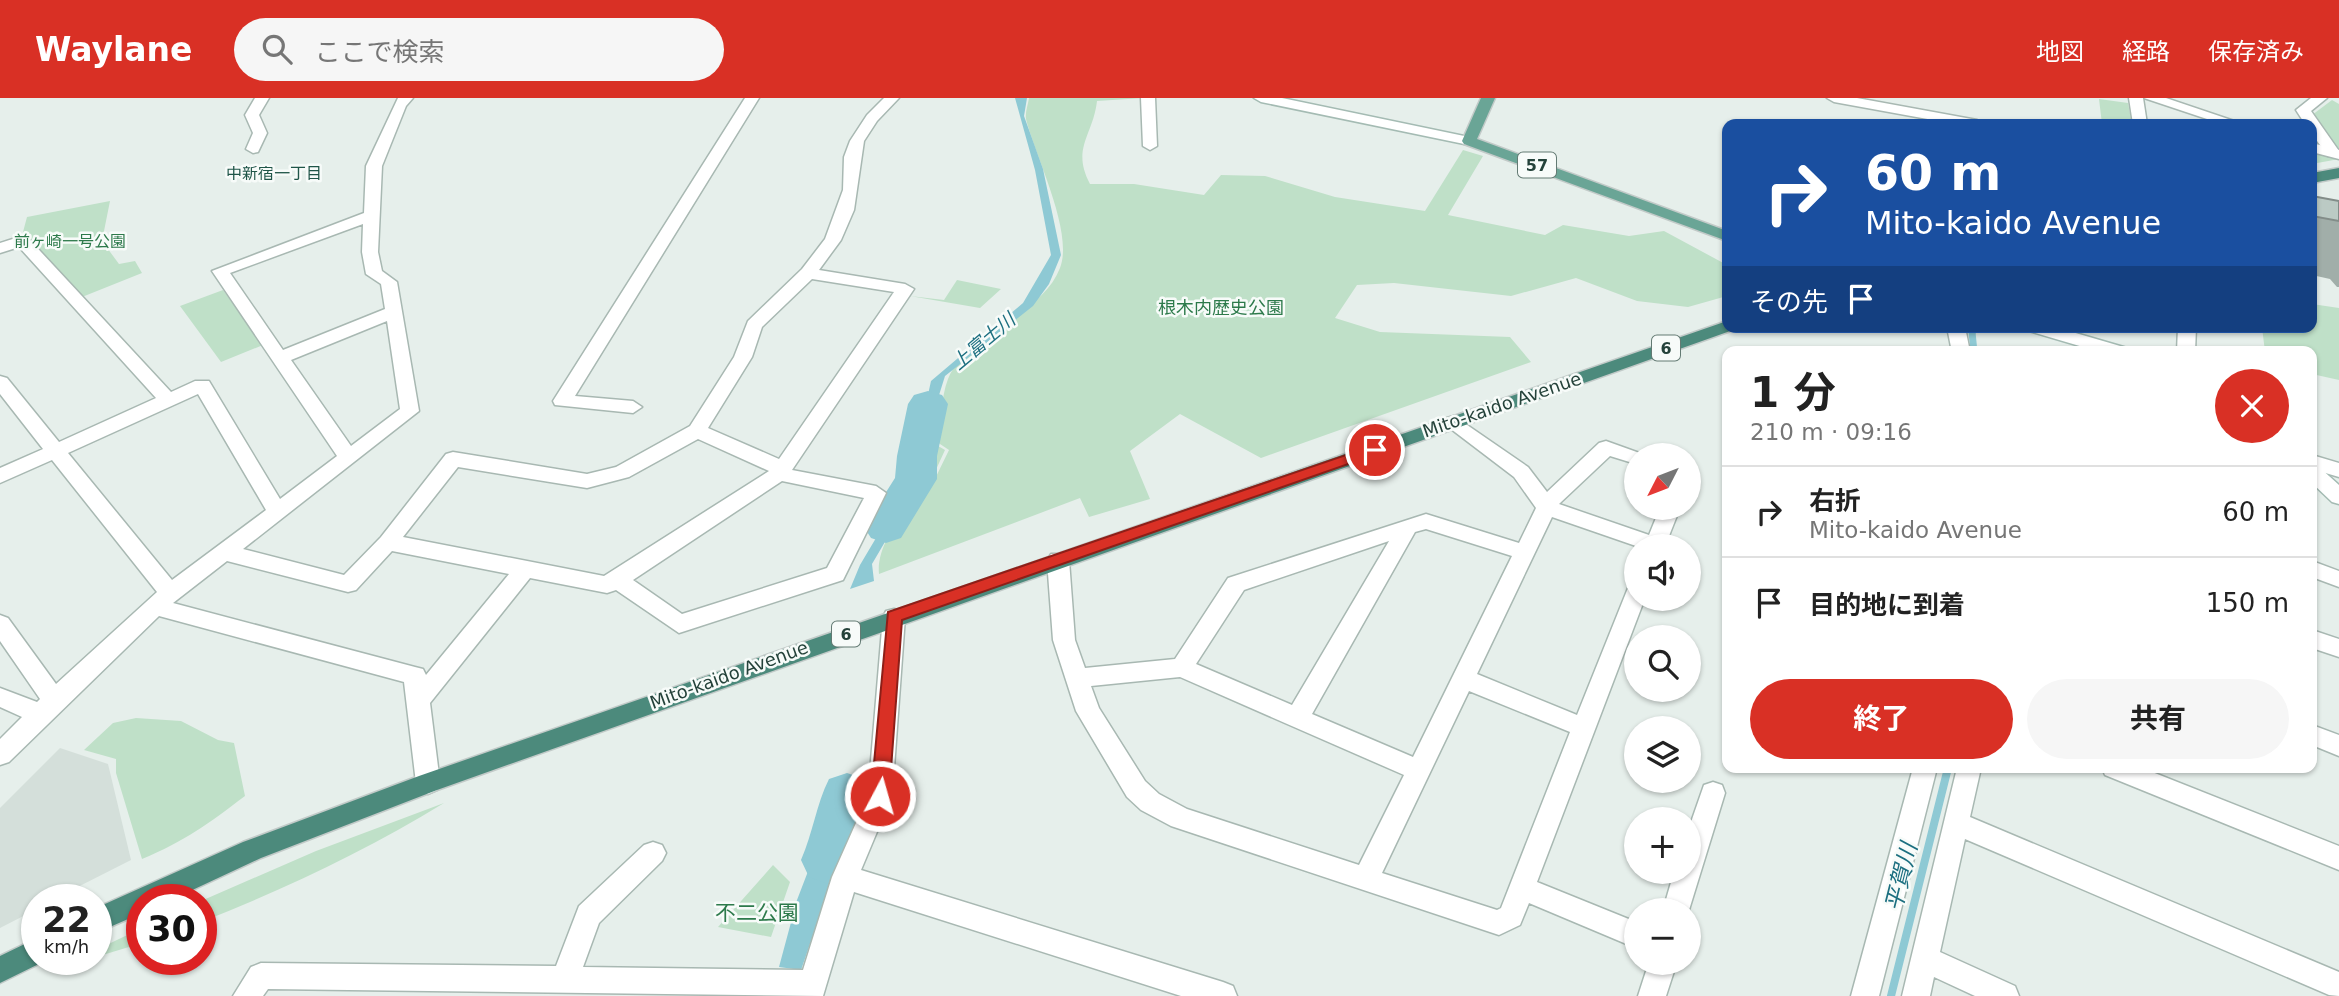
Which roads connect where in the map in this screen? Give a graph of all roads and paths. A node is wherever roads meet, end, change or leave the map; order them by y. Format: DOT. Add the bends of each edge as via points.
graph roads {
  1 [pos="262,98"];
  2 [pos="406,98"];
  3 [pos="752,98"];
  4 [pos="892,98"];
  5 [pos="1148,98"];
  6 [pos="1261,98"];
  7 [pos="1488,98"];
  8 [pos="1834,98"];
  9 [pos="2136,98"];
  10 [pos="2151,98"];
  11 [pos="2320,98"];
  12 [pos="1950,119"];
  13 [pos="2139,119"];
  14 [pos="2220,119"];
  15 [pos="2309,119"];
  16 [pos="2317,130"];
  17 [pos="1469,141"];
  18 [pos="1150,146"];
  19 [pos="2317,148"];
  20 [pos="253,149"];
  21 [pos="2336,154"];
  22 [pos="2339,173"];
  23 [pos="2317,177"];
  24 [pos="373,215"];
  25 [pos="1722,234"];
  26 [pos="0,248"];
  27 [pos="808,273"];
  28 [pos="394,312"];
  29 [pos="1722,328"];
  30 [pos="2056,333"];
  31 [pos="2100,346"];
  32 [pos="279,358"];
  33 [pos="0,383"];
  34 [pos="168,400"];
  35 [pos="633,407"];
  36 [pos="1454,422"];
  37 [pos="697,431"];
  38 [pos="54,450"];
  39 [pos="1624,453"];
  40 [pos="349,458"];
  41 [pos="2317,463"];
  42 [pos="2339,470"];
  43 [pos="781,471"];
  44 [pos="0,476"];
  45 [pos="2317,477"];
  46 [pos="2339,497"];
  47 [pos="1547,508"];
  48 [pos="278,513"];
  49 [pos="1407,528"];
  50 [pos="1624,535"];
  51 [pos="388,542"];
  52 [pos="224,552"];
  53 [pos="1523,552"];
  54 [pos="1058,560"];
  55 [pos="526,568"];
  56 [pos="2317,571"];
  57 [pos="617,579"];
  58 [pos="2339,579"];
  59 [pos="163,600"];
  60 [pos="1629,611"];
  61 [pos="894,617"];
  62 [pos="0,624"];
  63 [pos="2317,641"];
  64 [pos="2339,648"];
  65 [pos="1182,668"];
  66 [pos="1463,678"];
  67 [pos="1076,679"];
  68 [pos="0,697"];
  69 [pos="419,699"];
  70 [pos="47,707"];
  71 [pos="1298,717"];
  72 [pos="1584,728"];
  73 [pos="2317,737"];
  74 [pos="2339,746"];
  75 [pos="0,755"];
  76 [pos="1418,770"];
  77 [pos="1924,773"];
  78 [pos="1968,773"];
  79 [pos="2126,773"];
  80 [pos="428,783"];
  81 [pos="1713,793"];
  82 [pos="1956,823"];
  83 [pos="1701,830"];
  84 [pos="653,853"];
  85 [pos="2339,858"];
  86 [pos="845,877"];
  87 [pos="1366,881"];
  88 [pos="1522,888"];
  89 [pos="112,914"];
  90 [pos="1624,930"];
  91 [pos="1925,958"];
  92 [pos="21,959"];
  93 [pos="0,970"];
  94 [pos="1659,975"];
  95 [pos="565,979"];
  96 [pos="2339,986"];
  97 [pos="810,990"];
  98 [pos="247,996"];
  99 [pos="1223,996"];
  100 [pos="1652,996"];
  101 [pos="1865,996"];
  102 [pos="1916,996"];
  103 [pos="2005,996"];
  1 -- 20 [label="street" via="252,114 260,133"];
  2 -- 24 [label="street" via="374,166"];
  3 -- 35 [label="street" via="562,401"];
  4 -- 27 [label="street" via="857,141 846,210 833,240"];
  5 -- 18 [label="street"];
  6 -- 17 [label="street"];
  7 -- 17 [label="main road"];
  8 -- 12 [label="street"];
  9 -- 13 [label="street"];
  10 -- 14 [label="street"];
  11 -- 15 [label="street" via="2299,105"];
  16 -- 21 [label="street"];
  17 -- 25 [label="main road, 57"];
  19 -- 21 [label="street"];
  22 -- 23 [label="highway"];
  24 -- 28 [label="street" via="370,252 374,274 390,282"];
  24 -- 32 [label="street" via="220,271"];
  26 -- 34 [label="street" via="22,241"];
  27 -- 37 [label="street" via="754,325 743,357"];
  27 -- 43 [label="street" via="905,289"];
  28 -- 32 [label="street"];
  28 -- 40 [label="street" via="410,411"];
  29 -- 36 [label="highway, Mito-kaido Avenue / 6"];
  30 -- 31 [label="street"];
  32 -- 40 [label="street"];
  33 -- 38 [label="street"];
  34 -- 38 [label="street"];
  34 -- 48 [label="street" via="202,385"];
  36 -- 47 [label="street" via="1521,472"];
  36 -- 54 [label="highway, Mito-kaido Avenue / 6"];
  37 -- 43 [label="street"];
  37 -- 51 [label="street" via="600,480 453,459"];
  38 -- 44 [label="street"];
  38 -- 59 [label="street"];
  39 -- 47 [label="street" via="1606,447"];
  40 -- 48 [label="street"];
  41 -- 42 [label="street"];
  43 -- 57 [label="street"];
  43 -- 57 [label="street" via="876,493 835,574 679,624"];
  45 -- 46 [label="street"];
  47 -- 50 [label="street"];
  47 -- 53 [label="street"];
  48 -- 52 [label="street"];
  49 -- 53 [label="street" via="1426,521"];
  49 -- 65 [label="street" via="1236,584"];
  49 -- 71 [label="street"];
  51 -- 52 [label="street" via="348,584"];
  51 -- 55 [label="street"];
  52 -- 59 [label="street"];
  53 -- 66 [label="street"];
  54 -- 61 [label="highway, Mito-kaido Avenue / 6"];
  54 -- 67 [label="street" via="1064,640"];
  55 -- 57 [label="street" via="607,585"];
  55 -- 69 [label="street"];
  56 -- 58 [label="street"];
  59 -- 69 [label="street" via="415,676"];
  59 -- 70 [label="street"];
  60 -- 72 [label="street"];
  61 -- 80 [label="highway, Mito-kaido Avenue / 6"];
  61 -- 86 [label="street" via="880,796"];
  62 -- 70 [label="street"];
  63 -- 64 [label="street"];
  65 -- 67 [label="street"];
  65 -- 71 [label="street"];
  66 -- 72 [label="street"];
  66 -- 76 [label="street"];
  67 -- 87 [label="street" via="1087,711 1120,768 1150,802 1180,818"];
  68 -- 70 [label="street"];
  69 -- 80 [label="street"];
  70 -- 75 [label="street"];
  71 -- 76 [label="street"];
  72 -- 88 [label="street"];
  73 -- 74 [label="street"];
  76 -- 87 [label="street"];
  77 -- 101 [label="street"];
  78 -- 82 [label="street"];
  79 -- 85 [label="street"];
  80 -- 89 [label="highway, Mito-kaido Avenue / 6" via="252,850"];
  81 -- 83 [label="street"];
  82 -- 91 [label="street"];
  82 -- 96 [label="street"];
  84 -- 95 [label="street" via="588,915"];
  86 -- 97 [label="street"];
  86 -- 99 [label="street"];
  87 -- 88 [label="street" via="1499,923 1511,916"];
  88 -- 90 [label="street"];
  91 -- 102 [label="street"];
  91 -- 103 [label="street"];
  92 -- 93 [label="highway"];
  94 -- 100 [label="street"];
  95 -- 97 [label="street" via="764,981"];
  95 -- 98 [label="street" via="261,976"];
}
